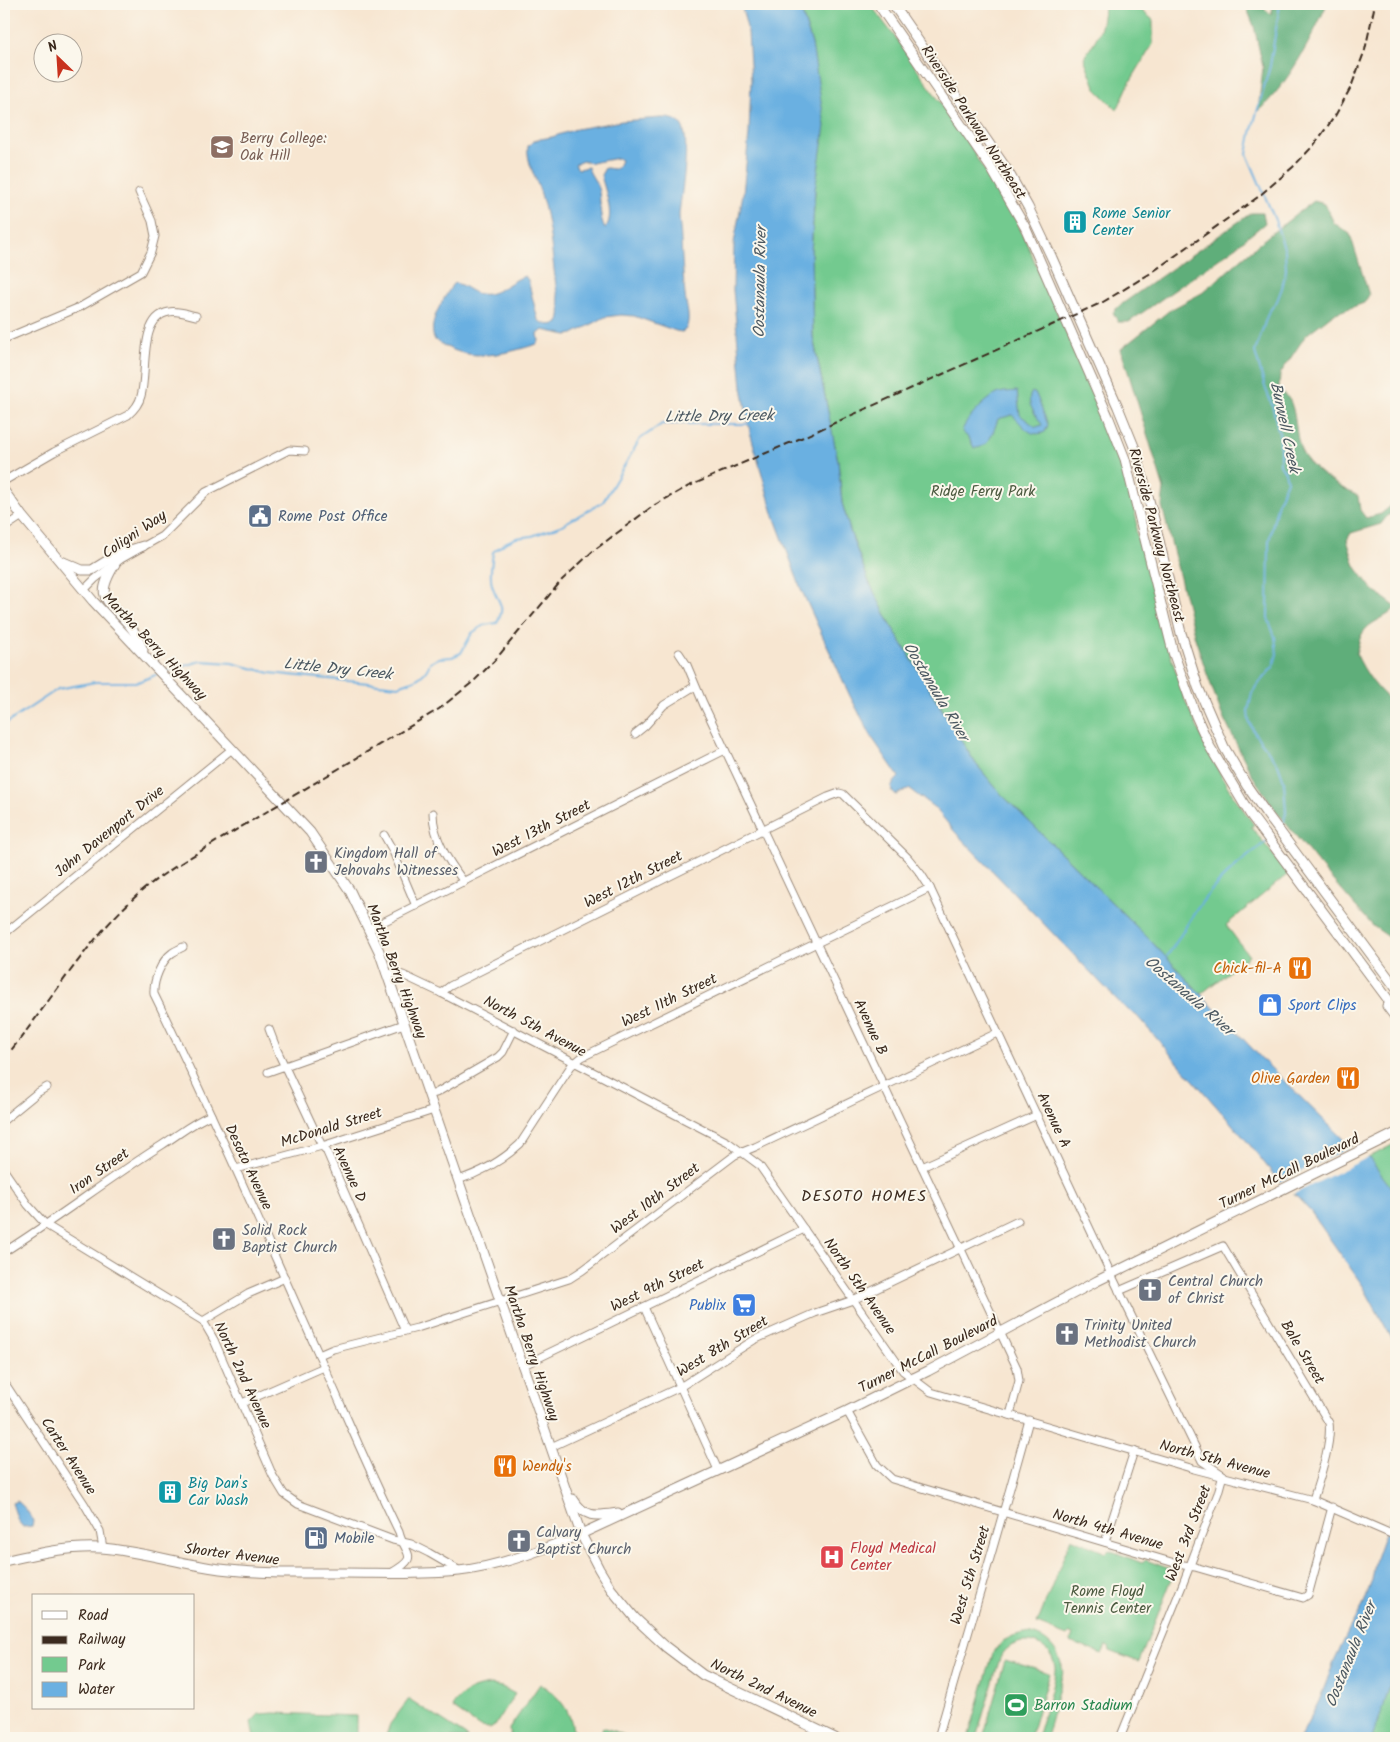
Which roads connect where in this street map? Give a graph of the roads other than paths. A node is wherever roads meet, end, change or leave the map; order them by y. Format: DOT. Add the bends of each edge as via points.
graph roads {
  1 [pos="878,4"];
  2 [pos="893,4"];
  3 [pos="139,192"];
  4 [pos="196,316"];
  5 [pos="4,339"];
  6 [pos="305,451"];
  7 [pos="4,481"];
  8 [pos="4,490"];
  9 [pos="22,516"];
  10 [pos="4,528"];
  11 [pos="143,546"];
  12 [pos="58,560"];
  13 [pos="114,564"];
  14 [pos="84,590"];
  15 [pos="136,644"];
  16 [pos="679,653"];
  17 [pos="695,686"];
  18 [pos="635,734"];
  19 [pos="232,748"];
  20 [pos="725,750"];
  21 [pos="839,793"];
  22 [pos="433,814"];
  23 [pos="763,830"];
  24 [pos="384,835"];
  25 [pos="464,882"];
  26 [pos="930,888"];
  27 [pos="416,906"];
  28 [pos="369,929"];
  29 [pos="4,934"];
  30 [pos="817,943"];
  31 [pos="183,947"];
  32 [pos="1353,952"];
  33 [pos="386,973"];
  34 [pos="1396,988"];
  35 [pos="441,993"];
  36 [pos="1396,1010"];
  37 [pos="1396,1018"];
  38 [pos="404,1024"];
  39 [pos="269,1029"];
  40 [pos="514,1030"];
  41 [pos="997,1033"];
  42 [pos="576,1062"];
  43 [pos="285,1065"];
  44 [pos="268,1072"];
  45 [pos="47,1087"];
  46 [pos="883,1087"];
  47 [pos="429,1094"];
  48 [pos="434,1110"];
  49 [pos="211,1115"];
  50 [pos="1037,1115"];
  51 [pos="4,1120"];
  52 [pos="1394,1135"];
  53 [pos="322,1146"];
  54 [pos="742,1152"];
  55 [pos="922,1167"];
  56 [pos="236,1169"];
  57 [pos="4,1170"];
  58 [pos="458,1180"];
  59 [pos="1018,1221"];
  60 [pos="46,1225"];
  61 [pos="804,1229"];
  62 [pos="961,1248"];
  63 [pos="4,1252"];
  64 [pos="1111,1274"];
  65 [pos="284,1278"];
  66 [pos="1120,1291"];
  67 [pos="853,1300"];
  68 [pos="500,1302"];
  69 [pos="644,1307"];
  70 [pos="203,1321"];
  71 [pos="404,1331"];
  72 [pos="1001,1332"];
  73 [pos="319,1355"];
  74 [pos="324,1366"];
  75 [pos="522,1366"];
  76 [pos="913,1378"];
  77 [pos="4,1382"];
  78 [pos="680,1387"];
  79 [pos="242,1403"];
  80 [pos="847,1411"];
  81 [pos="1010,1414"];
  82 [pos="1029,1420"];
  83 [pos="551,1446"];
  84 [pos="1134,1451"];
  85 [pos="718,1470"];
  86 [pos="1223,1475"];
  87 [pos="566,1489"];
  88 [pos="1313,1500"];
  89 [pos="1332,1507"];
  90 [pos="628,1512"];
  91 [pos="1004,1513"];
  92 [pos="581,1534"];
  93 [pos="1396,1536"];
  94 [pos="402,1542"];
  95 [pos="1104,1542"];
  96 [pos="103,1548"];
  97 [pos="4,1561"];
  98 [pos="1190,1566"];
  99 [pos="460,1571"];
  100 [pos="388,1574"];
  101 [pos="835,1738"];
  102 [pos="938,1738"];
  103 [pos="1120,1738"];
  1 -- 32 [label="main road, Riverside Parkway Northeast" via="991,168 1025,227 1125,459 1180,675 1226,776"];
  2 -- 34 [label="main road, Riverside Parkway Northeast" via="1006,168 1052,258 1134,449 1190,665 1205,706 1235,766"];
  3 -- 5 [label="street" via="155,236 141,272 80,307"];
  4 -- 7 [label="street" via="170,312 152,324 142,394 128,415"];
  6 -- 11 [label="street, Coligni Way" via="289,450 213,488 162,536"];
  8 -- 9 [label="main road, Martha Berry Highway"];
  9 -- 10 [label="street"];
  9 -- 12 [label="main road, Martha Berry Highway"];
  11 -- 12 [label="main road" via="118,554 92,570 82,570"];
  11 -- 13 [label="street, Coligni Way"];
  12 -- 14 [label="main road, Martha Berry Highway"];
  13 -- 14 [label="street, Coligni Way"];
  13 -- 15 [label="main road" via="105,580 105,599 131,626"];
  14 -- 15 [label="main road, Martha Berry Highway"];
  15 -- 19 [label="main road, Martha Berry Highway"];
  16 -- 17 [label="street, Avenue B"];
  17 -- 18 [label="street" via="664,705"];
  17 -- 20 [label="street, Avenue B"];
  19 -- 28 [label="main road, Martha Berry Highway" via="310,832 344,880"];
  19 -- 29 [label="street, John Davenport Drive"];
  20 -- 23 [label="street, Avenue B"];
  20 -- 25 [label="street, West 13th Street"];
  21 -- 23 [label="street, West 12th Street"];
  21 -- 26 [label="street, Avenue A" via="847,796 908,858"];
  22 -- 25 [label="street" via="439,844"];
  23 -- 30 [label="street, Avenue B"];
  23 -- 35 [label="street, West 12th Street"];
  24 -- 27 [label="street"];
  25 -- 27 [label="street, West 13th Street"];
  26 -- 30 [label="street, West 11th Street"];
  26 -- 41 [label="street, Avenue A"];
  27 -- 28 [label="street, West 13th Street"];
  28 -- 33 [label="main road, Martha Berry Highway"];
  30 -- 42 [label="street, West 11th Street"];
  30 -- 46 [label="street, Avenue B"];
  31 -- 49 [label="street, Desoto Avenue" via="166,959 154,994"];
  32 -- 36 [label="main road, Riverside Parkway Northeast"];
  32 -- 37 [label="main road" via="1353,960"];
  33 -- 35 [label="street, North 5th Avenue" via="403,974"];
  33 -- 38 [label="main road, Martha Berry Highway"];
  35 -- 40 [label="street, North 5th Avenue"];
  38 -- 43 [label="street"];
  38 -- 47 [label="main road, Martha Berry Highway"];
  39 -- 43 [label="street, Avenue D"];
  40 -- 42 [label="street, North 5th Avenue"];
  40 -- 47 [label="street" via="498,1057"];
  41 -- 46 [label="street, West 10th Street"];
  41 -- 50 [label="street, Avenue A"];
  42 -- 54 [label="street, North 5th Avenue"];
  42 -- 58 [label="street, West 11th Street" via="520,1144 505,1157"];
  43 -- 44 [label="street"];
  43 -- 53 [label="street, Avenue D"];
  45 -- 51 [label="street" via="36,1092"];
  46 -- 54 [label="street, West 10th Street"];
  46 -- 55 [label="street, Avenue B"];
  47 -- 48 [label="main road, Martha Berry Highway"];
  48 -- 53 [label="street, McDonald Street"];
  48 -- 58 [label="main road, Martha Berry Highway"];
  49 -- 56 [label="street, Desoto Avenue"];
  49 -- 60 [label="street, Iron Street" via="128,1167"];
  50 -- 55 [label="street"];
  50 -- 64 [label="street, Avenue A"];
  52 -- 64 [label="main road, Turner McCall Boulevard"];
  53 -- 56 [label="street, McDonald Street"];
  53 -- 71 [label="street, Avenue D"];
  54 -- 61 [label="street, North 5th Avenue" via="759,1166"];
  54 -- 68 [label="street, West 10th Street" via="575,1276"];
  55 -- 62 [label="street, Avenue B"];
  56 -- 65 [label="street, Desoto Avenue"];
  57 -- 60 [label="street, North 2nd Avenue"];
  58 -- 68 [label="main road, Martha Berry Highway"];
  59 -- 62 [label="street, West 8th Street"];
  60 -- 63 [label="street, Iron Street"];
  60 -- 70 [label="street, North 2nd Avenue"];
  61 -- 67 [label="street, North 5th Avenue"];
  61 -- 69 [label="street, West 9th Street"];
  62 -- 67 [label="street, West 8th Street"];
  62 -- 72 [label="street, Avenue B"];
  64 -- 66 [label="street, Avenue A"];
  64 -- 72 [label="main road, Turner McCall Boulevard"];
  65 -- 70 [label="street" via="248,1294"];
  65 -- 73 [label="street, Desoto Avenue"];
  66 -- 86 [label="street, Avenue A" via="1202,1460"];
  66 -- 88 [label="street, Bale Street" via="1223,1246 1330,1423"];
  67 -- 76 [label="street, North 5th Avenue" via="903,1371"];
  67 -- 78 [label="street, West 8th Street" via="754,1340"];
  68 -- 71 [label="street, West 10th Street"];
  68 -- 75 [label="main road, Martha Berry Highway"];
  69 -- 75 [label="street, West 9th Street"];
  69 -- 78 [label="street"];
  70 -- 79 [label="street, North 2nd Avenue"];
  71 -- 73 [label="street, West 10th Street"];
  72 -- 76 [label="main road, Turner McCall Boulevard"];
  72 -- 81 [label="street, Avenue B" via="1020,1378"];
  73 -- 74 [label="street, Desoto Avenue"];
  74 -- 79 [label="street"];
  74 -- 94 [label="street, Desoto Avenue"];
  75 -- 83 [label="main road, Martha Berry Highway"];
  76 -- 80 [label="main road, Turner McCall Boulevard"];
  76 -- 81 [label="street, North 5th Avenue" via="930,1392"];
  77 -- 96 [label="street, Carter Avenue" via="88,1510 100,1531"];
  78 -- 83 [label="street, West 8th Street"];
  78 -- 85 [label="street"];
  79 -- 94 [label="street, North 2nd Avenue" via="272,1476 284,1494 314,1511"];
  80 -- 85 [label="main road, Turner McCall Boulevard"];
  80 -- 91 [label="street, North 4th Avenue" via="877,1465 892,1479"];
  81 -- 82 [label="street, North 5th Avenue"];
  82 -- 84 [label="street, North 5th Avenue"];
  82 -- 91 [label="street, West 5th Street"];
  83 -- 87 [label="main road, Martha Berry Highway"];
  84 -- 86 [label="street, North 5th Avenue"];
  84 -- 95 [label="street"];
  85 -- 90 [label="main road, Turner McCall Boulevard"];
  86 -- 88 [label="street, North 5th Avenue"];
  86 -- 98 [label="street, West 3rd Street"];
  87 -- 90 [label="main road" via="577,1506 588,1514 600,1516"];
  87 -- 92 [label="main road, Martha Berry Highway"];
  88 -- 89 [label="street, North 5th Avenue"];
  89 -- 93 [label="street, North 5th Avenue"];
  89 -- 98 [label="street, North 4th Avenue" via="1306,1597"];
  90 -- 92 [label="main road, Turner McCall Boulevard"];
  91 -- 95 [label="street, North 4th Avenue"];
  91 -- 102 [label="street, West 5th Street"];
  92 -- 99 [label="main road, Turner McCall Boulevard" via="538,1551"];
  92 -- 101 [label="main road, North 2nd Avenue" via="622,1603 666,1648 703,1674"];
  94 -- 99 [label="street, North 2nd Avenue"];
  94 -- 100 [label="street, Desoto Avenue" via="409,1557 402,1566"];
  95 -- 98 [label="street, North 4th Avenue"];
  96 -- 97 [label="main road, Shorter Avenue" via="63,1550"];
  96 -- 100 [label="main road, Shorter Avenue" via="258,1573"];
  98 -- 103 [label="street, West 3rd Street"];
  99 -- 100 [label="main road, Shorter Avenue"];
}
